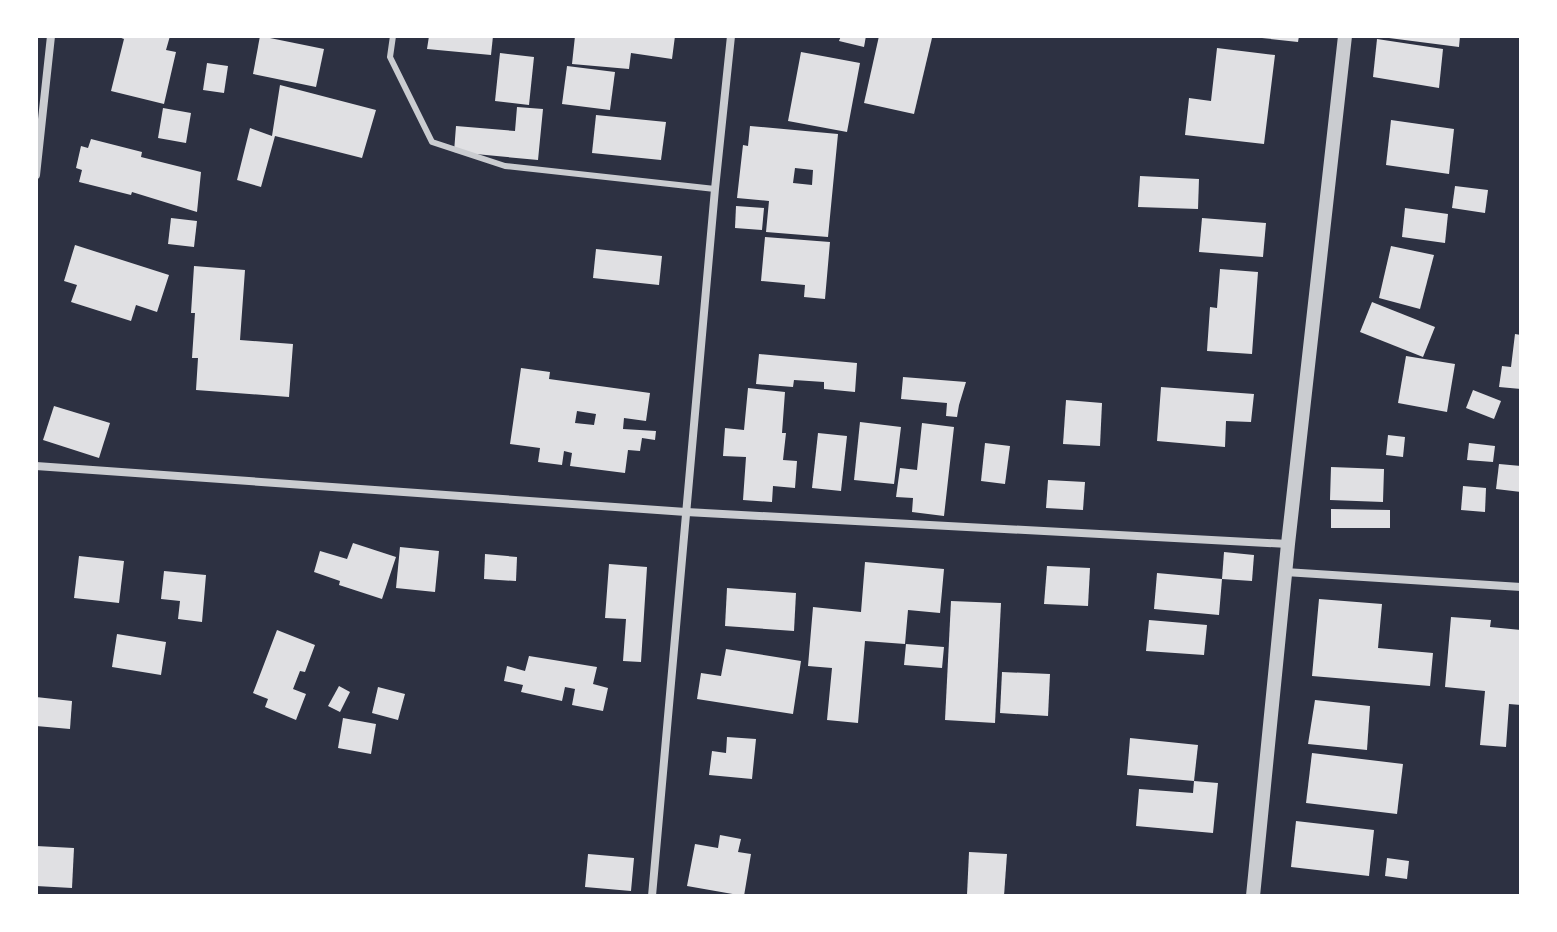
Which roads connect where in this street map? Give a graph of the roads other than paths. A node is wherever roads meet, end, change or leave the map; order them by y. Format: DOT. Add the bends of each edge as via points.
graph roads {
  1 [pos="51,36"];
  2 [pos="393,36"];
  3 [pos="731,36"];
  4 [pos="1345,36"];
  5 [pos="36,175"];
  6 [pos="715,189"];
  7 [pos="36,466"];
  8 [pos="686,512"];
  9 [pos="1288,544"];
  10 [pos="1285,572"];
  11 [pos="1521,587"];
  12 [pos="652,896"];
  13 [pos="1253,896"];
  1 -- 5 [label="street"];
  2 -- 6 [label="lane" via="390,57 432,142 505,166"];
  3 -- 6 [label="street"];
  4 -- 9 [label="street"];
  6 -- 8 [label="street"];
  7 -- 8 [label="street"];
  8 -- 9 [label="street"];
  8 -- 12 [label="street"];
  9 -- 10 [label="street"];
  10 -- 11 [label="street"];
  10 -- 13 [label="street"];
}
